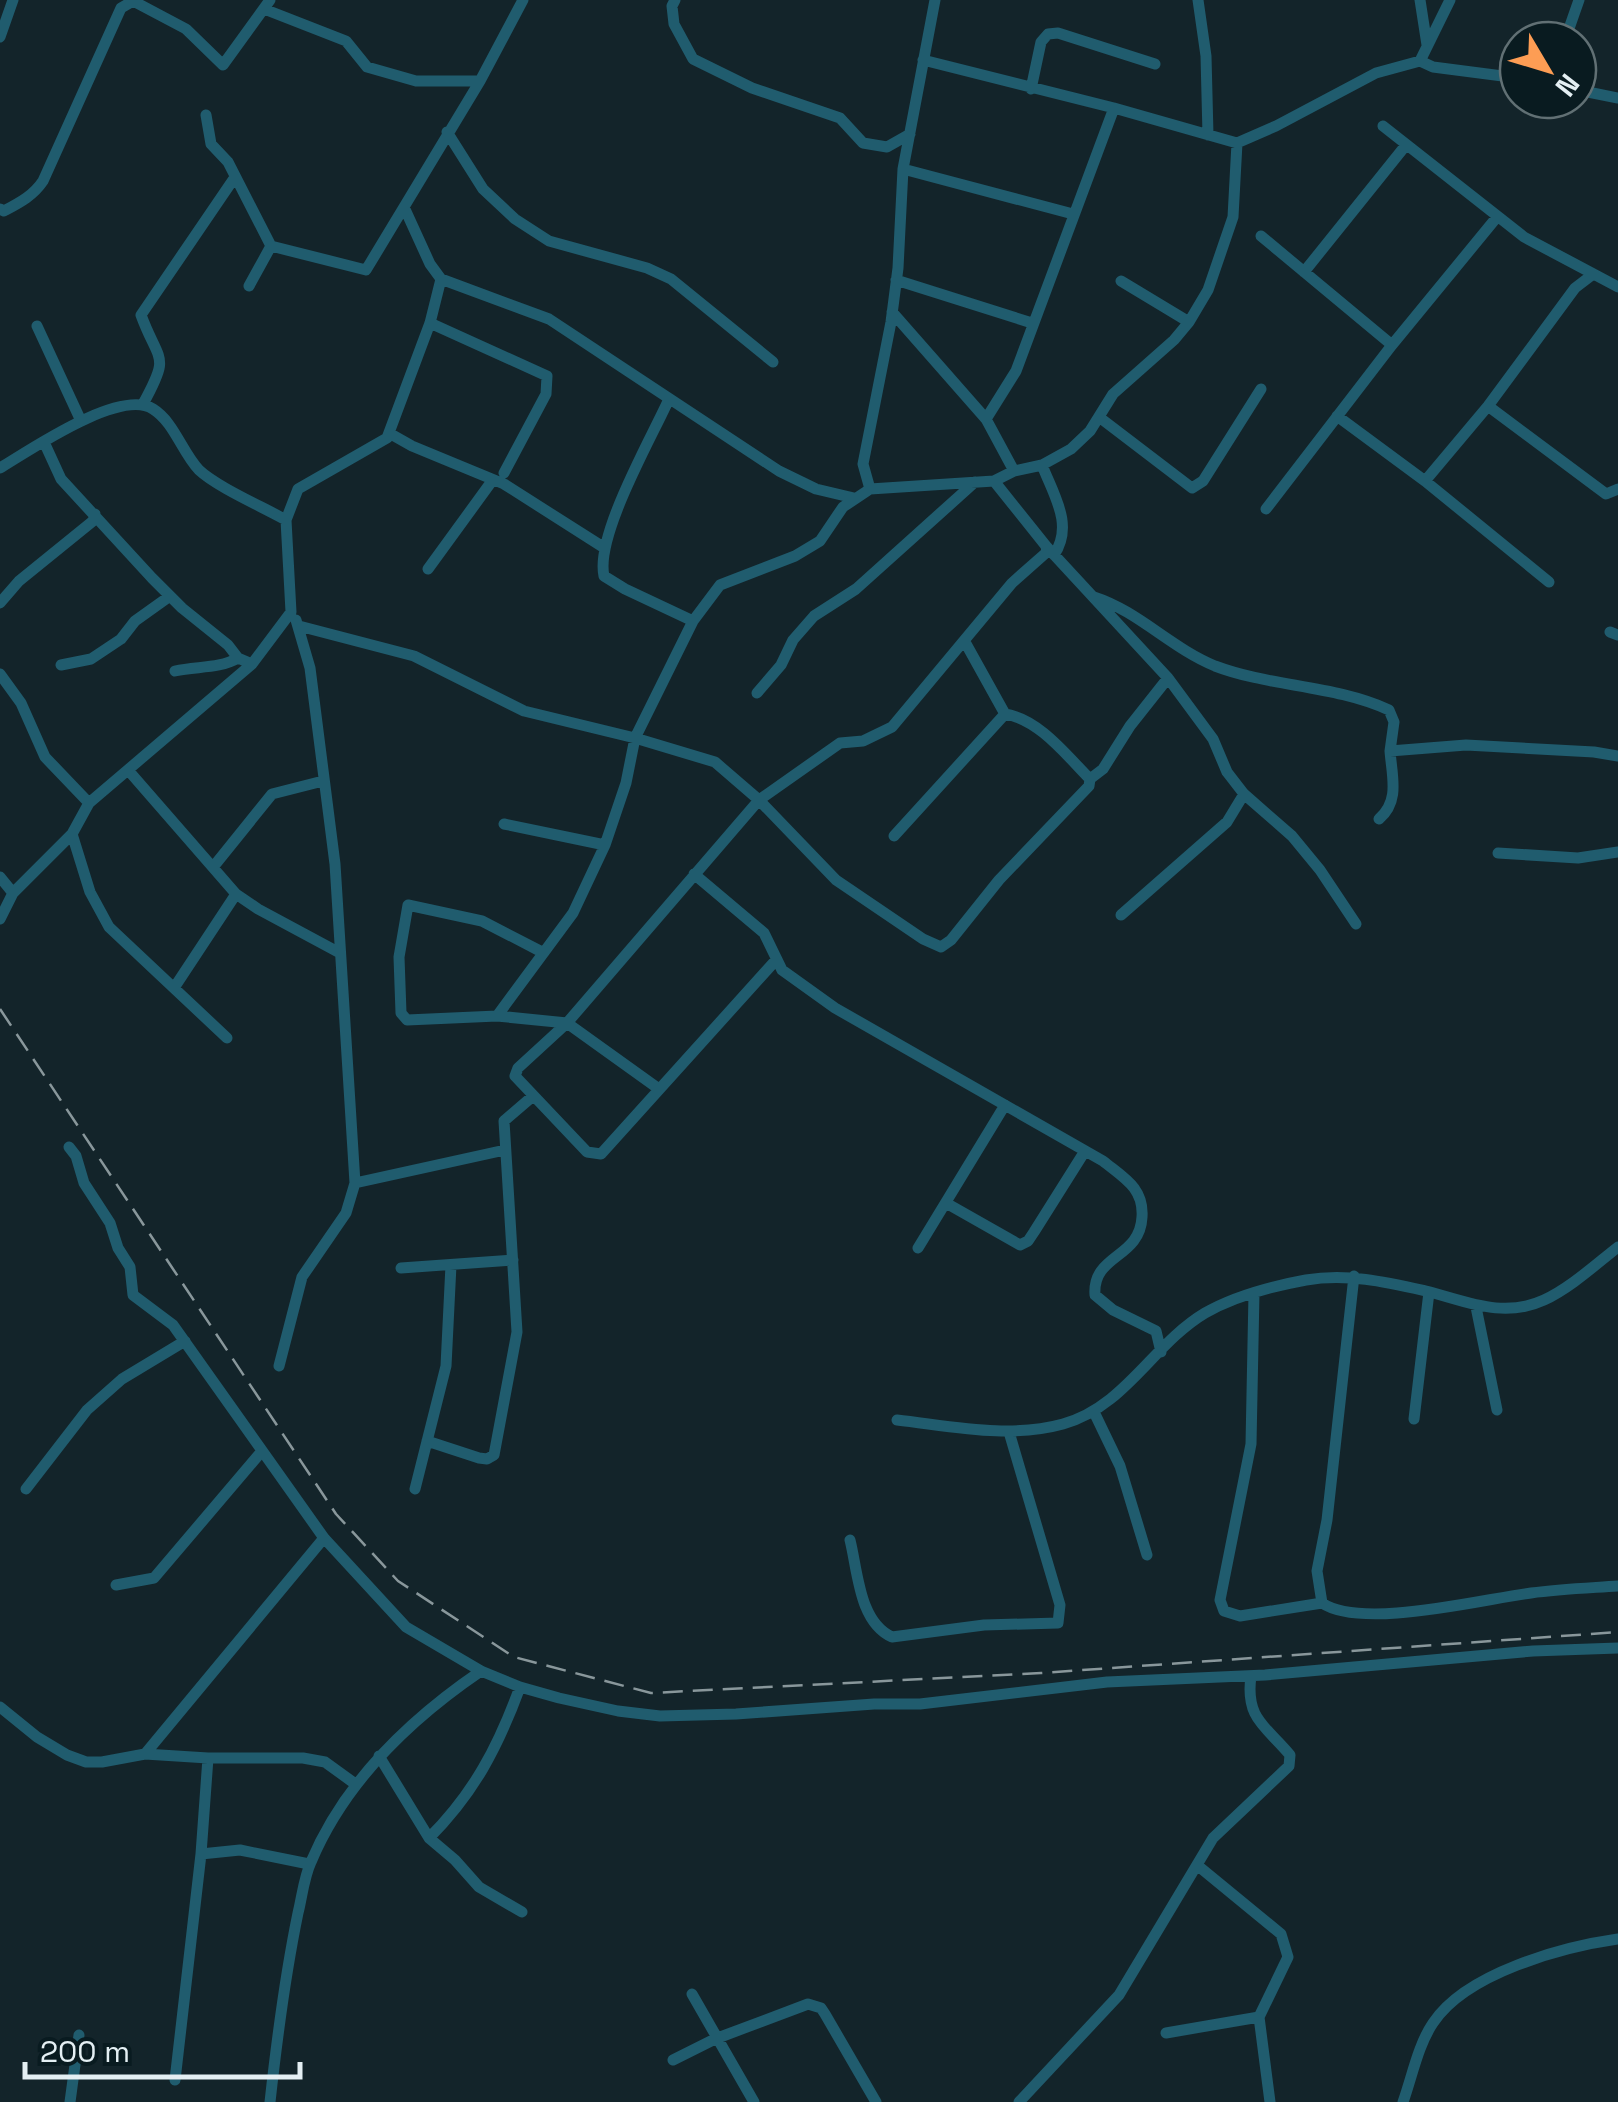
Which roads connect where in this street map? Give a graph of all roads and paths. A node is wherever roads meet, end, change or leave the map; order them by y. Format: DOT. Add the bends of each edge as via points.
graph roads {
  1 [pos="13,0"];
  2 [pos="524,0"];
  3 [pos="675,0"];
  4 [pos="934,0"];
  5 [pos="1198,0"];
  6 [pos="1420,0"];
  7 [pos="1450,0"];
  8 [pos="267,5"];
  9 [pos="0,36"];
  10 [pos="1427,45"];
  11 [pos="923,60"];
  12 [pos="1420,61"];
  13 [pos="1154,64"];
  14 [pos="1498,75"];
  15 [pos="480,81"];
  16 [pos="1030,88"];
  17 [pos="1114,108"];
  18 [pos="206,116"];
  19 [pos="1383,126"];
  20 [pos="448,132"];
  21 [pos="910,134"];
  22 [pos="1208,135"];
  23 [pos="1237,143"];
  24 [pos="1406,146"];
  25 [pos="902,169"];
  26 [pos="235,177"];
  27 [pos="404,207"];
  28 [pos="0,209"];
  29 [pos="1073,214"];
  30 [pos="1497,217"];
  31 [pos="1260,236"];
  32 [pos="271,246"];
  33 [pos="1304,272"];
  34 [pos="1592,275"];
  35 [pos="441,279"];
  36 [pos="896,280"];
  37 [pos="1121,281"];
  38 [pos="250,286"];
  39 [pos="1618,288"];
  40 [pos="892,312"];
  41 [pos="1190,322"];
  42 [pos="430,323"];
  43 [pos="1032,323"];
  44 [pos="38,326"];
  45 [pos="1392,344"];
  46 [pos="774,362"];
  47 [pos="1261,388"];
  48 [pos="669,398"];
  49 [pos="143,404"];
  50 [pos="1488,406"];
  51 [pos="1337,416"];
  52 [pos="1099,417"];
  53 [pos="986,419"];
  54 [pos="81,421"];
  55 [pos="389,433"];
  56 [pos="44,442"];
  57 [pos="1042,465"];
  58 [pos="0,468"];
  59 [pos="1014,471"];
  60 [pos="504,472"];
  61 [pos="1424,480"];
  62 [pos="492,481"];
  63 [pos="994,481"];
  64 [pos="976,482"];
  65 [pos="870,489"];
  66 [pos="1618,489"];
  67 [pos="854,498"];
  68 [pos="1266,509"];
  69 [pos="95,514"];
  70 [pos="286,520"];
  71 [pos="603,547"];
  72 [pos="1050,550"];
  73 [pos="428,569"];
  74 [pos="1549,582"];
  75 [pos="170,596"];
  76 [pos="1094,597"];
  77 [pos="0,603"];
  78 [pos="291,612"];
  79 [pos="693,621"];
  80 [pos="298,626"];
  81 [pos="966,642"];
  82 [pos="238,658"];
  83 [pos="252,664"];
  84 [pos="62,665"];
  85 [pos="175,671"];
  86 [pos="0,674"];
  87 [pos="1168,678"];
  88 [pos="758,694"];
  89 [pos="1006,714"];
  90 [pos="636,738"];
  91 [pos="1390,751"];
  92 [pos="1618,756"];
  93 [pos="128,770"];
  94 [pos="1090,779"];
  95 [pos="323,781"];
  96 [pos="1244,794"];
  97 [pos="758,800"];
  98 [pos="89,803"];
  99 [pos="1379,820"];
  100 [pos="504,824"];
  101 [pos="72,834"];
  102 [pos="894,836"];
  103 [pos="606,845"];
  104 [pos="1618,852"];
  105 [pos="1498,853"];
  106 [pos="214,866"];
  107 [pos="694,874"];
  108 [pos="0,876"];
  109 [pos="13,893"];
  110 [pos="236,894"];
  111 [pos="1121,916"];
  112 [pos="0,920"];
  113 [pos="1356,924"];
  114 [pos="338,952"];
  115 [pos="542,952"];
  116 [pos="776,960"];
  117 [pos="174,988"];
  118 [pos="497,1016"];
  119 [pos="567,1023"];
  120 [pos="227,1038"];
  121 [pos="660,1089"];
  122 [pos="533,1096"];
  123 [pos="1005,1104"];
  124 [pos="69,1147"];
  125 [pos="505,1150"];
  126 [pos="1084,1151"];
  127 [pos="354,1183"];
  128 [pos="946,1202"];
  129 [pos="1618,1247"];
  130 [pos="918,1248"];
  131 [pos="513,1260"];
  132 [pos="451,1265"];
  133 [pos="401,1268"];
  134 [pos="1354,1276"];
  135 [pos="1254,1292"];
  136 [pos="1429,1292"];
  137 [pos="1476,1307"];
  138 [pos="185,1340"];
  139 [pos="1161,1352"];
  140 [pos="278,1366"];
  141 [pos="1497,1410"];
  142 [pos="1094,1412"];
  143 [pos="1414,1419"];
  144 [pos="897,1420"];
  145 [pos="1009,1432"];
  146 [pos="427,1442"];
  147 [pos="262,1451"];
  148 [pos="26,1489"];
  149 [pos="415,1489"];
  150 [pos="324,1538"];
  151 [pos="850,1540"];
  152 [pos="1147,1555"];
  153 [pos="116,1584"];
  154 [pos="1618,1586"];
  155 [pos="1322,1603"];
  156 [pos="1618,1648"];
  157 [pos="481,1671"];
  158 [pos="1251,1676"];
  159 [pos="520,1687"];
  160 [pos="0,1708"];
  161 [pos="145,1754"];
  162 [pos="379,1756"];
  163 [pos="208,1758"];
  164 [pos="354,1783"];
  165 [pos="428,1838"];
  166 [pos="201,1854"];
  167 [pos="310,1864"];
  168 [pos="1197,1865"];
  169 [pos="522,1912"];
  170 [pos="1618,1939"];
  171 [pos="692,1994"];
  172 [pos="1259,2018"];
  173 [pos="1166,2033"];
  174 [pos="79,2036"];
  175 [pos="715,2039"];
  176 [pos="672,2060"];
  177 [pos="175,2080"];
  178 [pos="70,2102"];
  179 [pos="270,2102"];
  180 [pos="754,2102"];
  181 [pos="876,2102"];
  182 [pos="1020,2102"];
  183 [pos="1270,2102"];
  184 [pos="1403,2102"];
  1 -- 9 [label="street"];
  2 -- 15 [label="street"];
  3 -- 21 [label="street" via="674,24 693,59 840,118 863,143 887,147"];
  4 -- 11 [label="street"];
  5 -- 22 [label="street"];
  6 -- 10 [label="street"];
  7 -- 10 [label="street"];
  8 -- 15 [label="street" via="346,41 368,68 416,81"];
  8 -- 28 [label="street" via="223,65 186,29 148,7 133,1 121,8 43,181 21,202"];
  10 -- 12 [label="street"];
  11 -- 16 [label="street"];
  11 -- 21 [label="street"];
  12 -- 14 [label="street"];
  12 -- 23 [label="street" via="1376,74"];
  13 -- 16 [label="street" via="1048,34"];
  15 -- 20 [label="street"];
  16 -- 17 [label="street"];
  17 -- 22 [label="street"];
  17 -- 29 [label="street"];
  18 -- 26 [label="street" via="211,144"];
  19 -- 24 [label="street"];
  20 -- 27 [label="street"];
  20 -- 46 [label="street" via="484,189 515,219 549,242 671,279"];
  21 -- 25 [label="street"];
  22 -- 23 [label="street"];
  23 -- 41 [label="street" via="1234,217"];
  24 -- 30 [label="street"];
  24 -- 33 [label="street"];
  25 -- 29 [label="street"];
  25 -- 36 [label="street"];
  26 -- 32 [label="street"];
  26 -- 49 [label="street" via="141,315 161,358"];
  27 -- 32 [label="street" via="366,270"];
  27 -- 35 [label="street"];
  29 -- 43 [label="street"];
  30 -- 34 [label="street"];
  30 -- 45 [label="street"];
  31 -- 33 [label="street"];
  32 -- 38 [label="street"];
  33 -- 45 [label="street"];
  34 -- 39 [label="street"];
  34 -- 50 [label="street"];
  35 -- 42 [label="street"];
  35 -- 48 [label="street" via="549,319"];
  36 -- 40 [label="street"];
  36 -- 43 [label="street"];
  37 -- 41 [label="street"];
  40 -- 53 [label="street"];
  40 -- 65 [label="street" via="863,464"];
  41 -- 52 [label="street" via="1114,394"];
  42 -- 55 [label="street"];
  42 -- 60 [label="street" via="547,376 546,394"];
  43 -- 53 [label="street" via="1016,371"];
  44 -- 54 [label="street"];
  45 -- 51 [label="street"];
  47 -- 52 [label="street" via="1203,481 1192,488"];
  48 -- 67 [label="street" via="779,471"];
  48 -- 71 [label="street"];
  49 -- 54 [label="street"];
  49 -- 70 [label="street" via="157,410 202,472"];
  50 -- 61 [label="street"];
  50 -- 66 [label="street" via="1606,494"];
  51 -- 61 [label="street"];
  51 -- 68 [label="street"];
  52 -- 57 [label="street" via="1070,449"];
  53 -- 59 [label="street"];
  54 -- 56 [label="street"];
  55 -- 62 [label="street"];
  55 -- 70 [label="street" via="298,489"];
  56 -- 58 [label="street"];
  56 -- 69 [label="street" via="62,479"];
  57 -- 59 [label="street"];
  57 -- 72 [label="street" via="1066,526 1062,543"];
  59 -- 63 [label="street"];
  61 -- 74 [label="street"];
  62 -- 71 [label="street"];
  62 -- 73 [label="street"];
  63 -- 64 [label="street"];
  63 -- 72 [label="street"];
  64 -- 65 [label="street"];
  64 -- 88 [label="street" via="856,589 814,616"];
  65 -- 67 [label="street"];
  67 -- 79 [label="street" via="820,541 720,585"];
  69 -- 75 [label="street"];
  69 -- 77 [label="street"];
  70 -- 78 [label="street"];
  71 -- 79 [label="street" via="604,576"];
  72 -- 76 [label="street"];
  72 -- 81 [label="street" via="1012,583"];
  75 -- 82 [label="street"];
  75 -- 84 [label="street" via="91,659"];
  76 -- 87 [label="street"];
  76 -- 91 [label="street" via="1218,667 1389,710"];
  78 -- 80 [label="street"];
  78 -- 83 [label="street"];
  79 -- 90 [label="street"];
  80 -- 90 [label="street" via="414,656 524,712"];
  80 -- 95 [label="street" via="310,668"];
  81 -- 89 [label="street"];
  81 -- 97 [label="street" via="892,727 840,743"];
  82 -- 83 [label="street"];
  82 -- 85 [label="street"];
  83 -- 93 [label="street"];
  86 -- 98 [label="street" via="21,702 45,757"];
  87 -- 94 [label="street"];
  87 -- 96 [label="street"];
  89 -- 94 [label="street" via="1050,740"];
  89 -- 102 [label="street"];
  90 -- 97 [label="street" via="714,762"];
  90 -- 103 [label="street"];
  91 -- 92 [label="street" via="1466,745"];
  91 -- 99 [label="street" via="1393,800"];
  93 -- 98 [label="street"];
  93 -- 106 [label="street"];
  94 -- 97 [label="street" via="941,947 836,880"];
  95 -- 106 [label="street" via="272,794"];
  95 -- 114 [label="street"];
  96 -- 111 [label="street" via="1228,822"];
  96 -- 113 [label="street" via="1292,836"];
  97 -- 107 [label="street"];
  98 -- 101 [label="street"];
  100 -- 103 [label="street"];
  101 -- 109 [label="street"];
  101 -- 117 [label="street" via="109,927"];
  103 -- 115 [label="street" via="573,913"];
  104 -- 105 [label="street" via="1578,858"];
  106 -- 110 [label="street"];
  107 -- 116 [label="street" via="756,923"];
  107 -- 119 [label="street"];
  108 -- 109 [label="street"];
  109 -- 112 [label="street"];
  110 -- 114 [label="street"];
  110 -- 117 [label="street"];
  114 -- 127 [label="street"];
  115 -- 118 [label="street"];
  115 -- 118 [label="street" via="482,921 408,905 399,956 401,1013 408,1020"];
  116 -- 121 [label="street"];
  116 -- 123 [label="street" via="835,1008"];
  117 -- 120 [label="street"];
  118 -- 119 [label="street"];
  119 -- 121 [label="street"];
  119 -- 122 [label="street" via="518,1068 515,1076"];
  121 -- 122 [label="street" via="601,1154 588,1152"];
  122 -- 125 [label="street" via="504,1121"];
  123 -- 126 [label="street"];
  123 -- 128 [label="street"];
  124 -- 138 [label="street" via="130,1267 133,1294"];
  125 -- 127 [label="street"];
  125 -- 131 [label="street"];
  126 -- 128 [label="street" via="1020,1244"];
  126 -- 139 [label="street" via="1136,1187 1142,1200 1141,1233 1096,1279 1096,1295 1156,1331"];
  127 -- 140 [label="street" via="346,1212 302,1278"];
  128 -- 130 [label="street"];
  129 -- 137 [label="street" via="1543,1301 1502,1310"];
  131 -- 132 [label="street"];
  131 -- 146 [label="street" via="517,1332 494,1455 487,1460"];
  132 -- 133 [label="street"];
  132 -- 146 [label="street" via="446,1366"];
  134 -- 135 [label="street"];
  134 -- 136 [label="street"];
  134 -- 155 [label="street" via="1316,1571"];
  135 -- 139 [label="street" via="1206,1313"];
  135 -- 155 [label="street" via="1251,1444 1220,1600 1224,1610 1240,1616"];
  136 -- 137 [label="street"];
  136 -- 143 [label="street"];
  137 -- 141 [label="street"];
  138 -- 147 [label="street"];
  138 -- 148 [label="street" via="87,1410"];
  139 -- 142 [label="street"];
  142 -- 145 [label="street"];
  142 -- 152 [label="street" via="1120,1466"];
  144 -- 145 [label="street"];
  145 -- 151 [label="street" via="1060,1605 1058,1623 892,1638 868,1613"];
  146 -- 149 [label="street"];
  147 -- 150 [label="street"];
  147 -- 153 [label="street" via="154,1578"];
  150 -- 157 [label="street" via="406,1626"];
  150 -- 161 [label="street"];
  154 -- 155 [label="street" via="1384,1613"];
  156 -- 158 [label="street"];
  157 -- 159 [label="street"];
  157 -- 162 [label="street"];
  158 -- 159 [label="street" via="1107,1682 920,1704 660,1716"];
  158 -- 168 [label="street" via="1258,1724 1290,1755 1290,1766 1232,1817"];
  159 -- 165 [label="street" via="504,1731 461,1806"];
  160 -- 161 [label="street" via="36,1737 86,1762"];
  161 -- 163 [label="street"];
  162 -- 164 [label="street"];
  162 -- 165 [label="street"];
  163 -- 164 [label="street" via="319,1760"];
  163 -- 166 [label="street"];
  164 -- 167 [label="street"];
  165 -- 169 [label="street" via="479,1888"];
  166 -- 167 [label="street" via="240,1850"];
  166 -- 177 [label="street"];
  167 -- 179 [label="street" via="282,1988"];
  168 -- 172 [label="street" via="1281,1934 1287,1948"];
  168 -- 182 [label="street" via="1118,1996"];
  170 -- 184 [label="street" via="1560,1951 1476,1984 1450,2002 1432,2024"];
  171 -- 175 [label="street"];
  172 -- 173 [label="street"];
  172 -- 183 [label="street"];
  174 -- 178 [label="street"];
  175 -- 176 [label="street"];
  175 -- 180 [label="street"];
  175 -- 181 [label="street" via="816,2005"];
}
